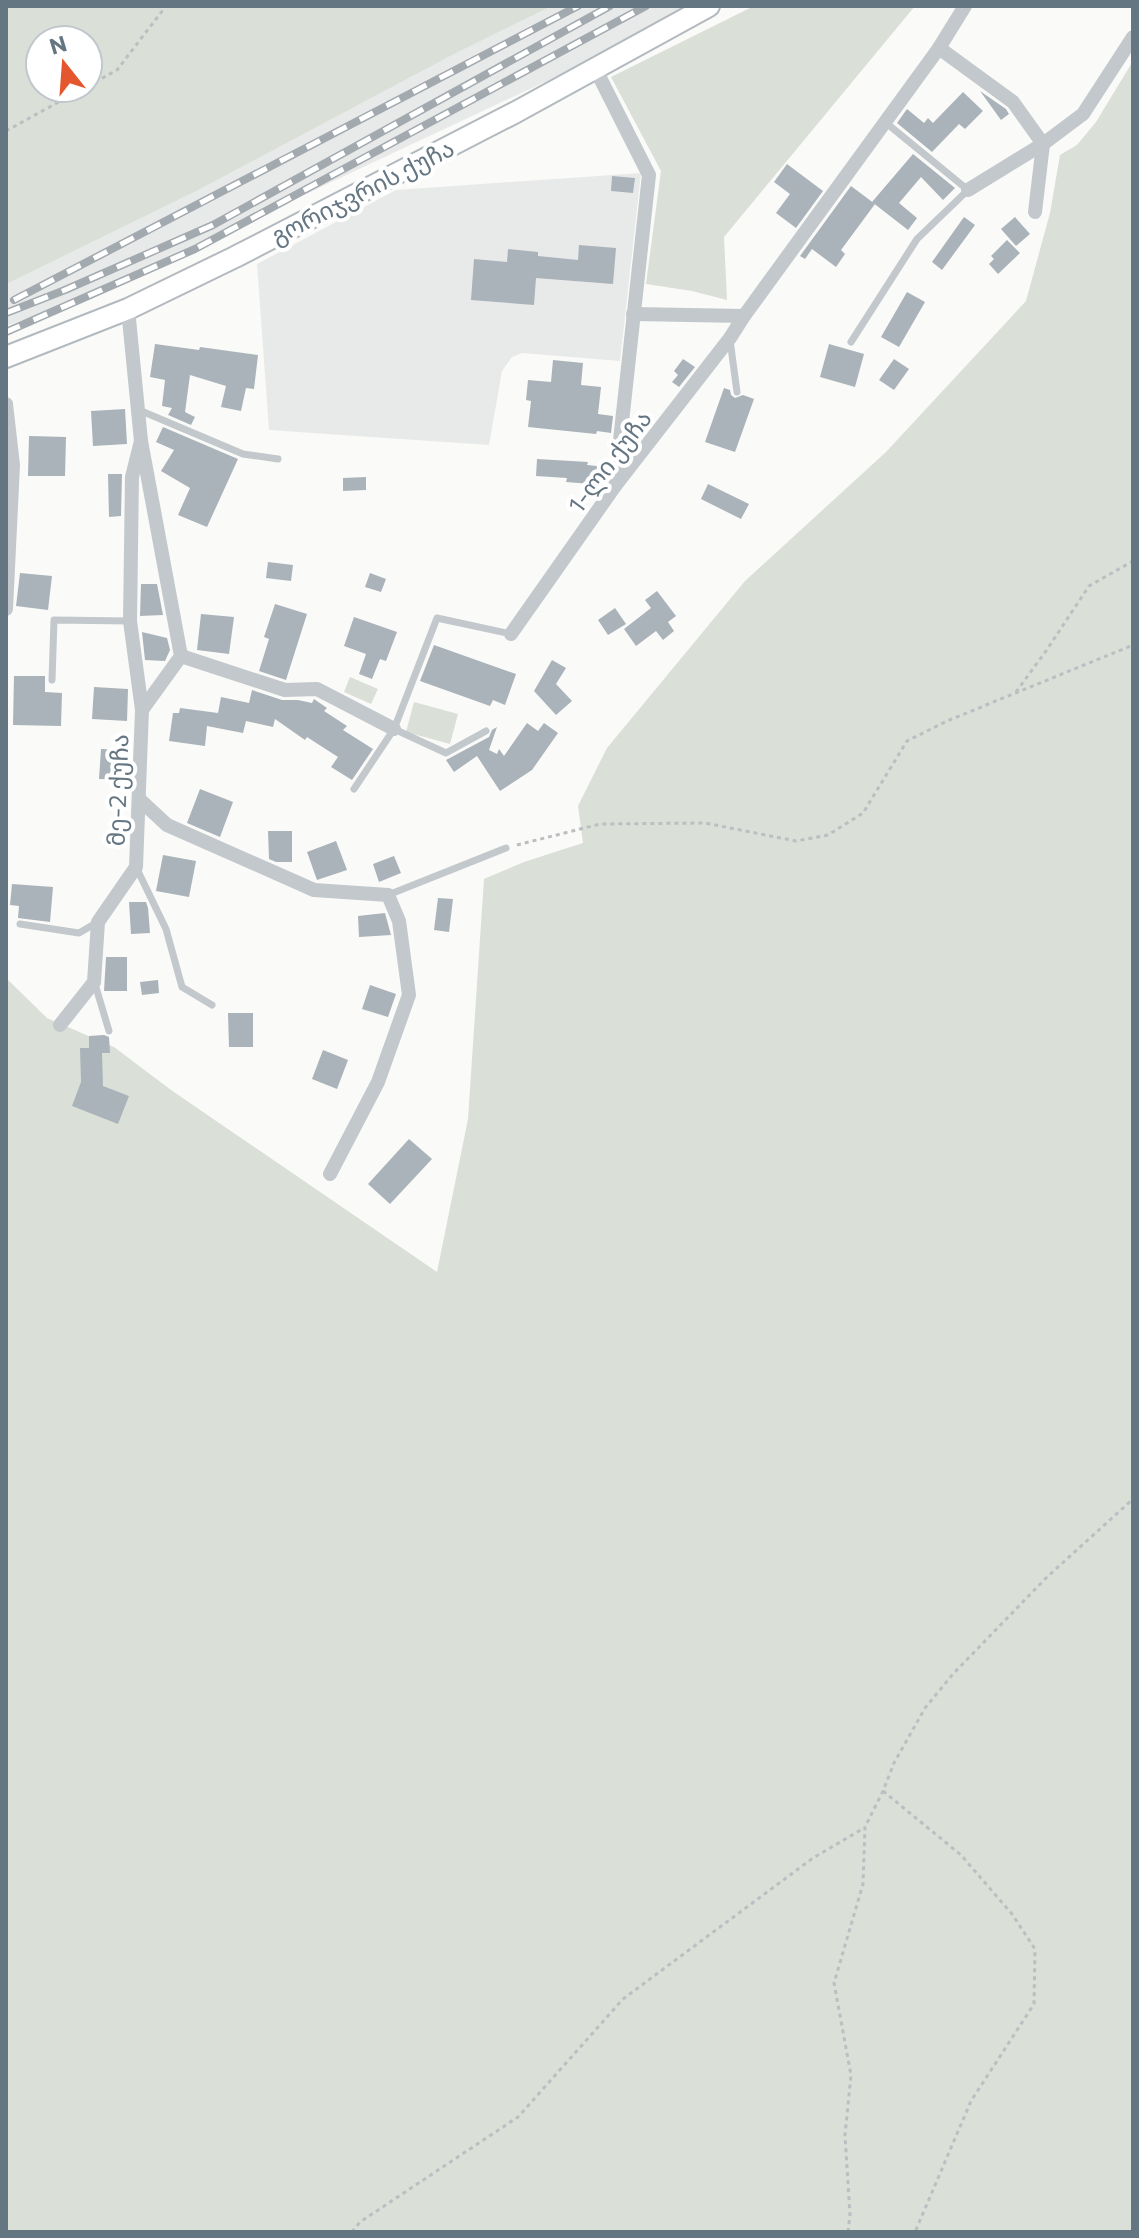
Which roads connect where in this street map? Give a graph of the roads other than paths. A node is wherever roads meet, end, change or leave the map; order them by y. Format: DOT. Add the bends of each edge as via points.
graph roads {
  1 [pos="709,6"];
  2 [pos="965,6"];
  3 [pos="1133,37"];
  4 [pos="939,48"];
  5 [pos="595,68"];
  6 [pos="885,122"];
  7 [pos="1043,144"];
  8 [pos="968,190"];
  9 [pos="1035,212"];
  10 [pos="128,309"];
  11 [pos="633,314"];
  12 [pos="744,316"];
  13 [pos="730,338"];
  14 [pos="851,342"];
  15 [pos="6,357"];
  16 [pos="737,392"];
  17 [pos="6,404"];
  18 [pos="139,410"];
  19 [pos="141,441"];
  20 [pos="278,459"];
  21 [pos="615,486"];
  22 [pos="6,609"];
  23 [pos="130,621"];
  24 [pos="511,634"];
  25 [pos="181,656"];
  26 [pos="52,680"];
  27 [pos="142,710"];
  28 [pos="394,729"];
  29 [pos="486,731"];
  30 [pos="354,789"];
  31 [pos="139,799"];
  32 [pos="506,848"];
  33 [pos="136,867"];
  34 [pos="388,895"];
  35 [pos="98,922"];
  36 [pos="20,924"];
  37 [pos="94,982"];
  38 [pos="212,1005"];
  39 [pos="60,1025"];
  40 [pos="109,1031"];
  41 [pos="330,1174"];
  1 -- 5 [label="main road, გორიჯვრის ქუჩა"];
  2 -- 4 [label="street, 1-ლი ქუჩა"];
  3 -- 7 [label="street" via="1083,114"];
  4 -- 6 [label="street, 1-ლი ქუჩა"];
  4 -- 7 [label="street" via="1013,102"];
  5 -- 10 [label="main road, გორიჯვრის ქუჩა"];
  5 -- 11 [label="street" via="649,175"];
  6 -- 8 [label="lane"];
  6 -- 12 [label="street, 1-ლი ქუჩა"];
  7 -- 8 [label="street"];
  7 -- 9 [label="street"];
  8 -- 14 [label="lane" via="917,239"];
  10 -- 15 [label="main road, გორიჯვრის ქუჩა"];
  10 -- 18 [label="street, მე-2 ქუჩა"];
  11 -- 12 [label="street"];
  11 -- 21 [label="street"];
  12 -- 13 [label="street, 1-ლი ქუჩა"];
  13 -- 16 [label="lane"];
  13 -- 21 [label="street, 1-ლი ქუჩა"];
  17 -- 22 [label="street" via="13,465"];
  18 -- 19 [label="street, მე-2 ქუჩა"];
  18 -- 20 [label="lane" via="243,454"];
  19 -- 23 [label="street, მე-2 ქუჩა" via="132,477"];
  19 -- 25 [label="street, მე-2 ქუჩა"];
  21 -- 24 [label="street, 1-ლი ქუჩა"];
  23 -- 26 [label="lane" via="54,620"];
  23 -- 27 [label="street, მე-2 ქუჩა"];
  24 -- 28 [label="lane" via="437,618"];
  25 -- 27 [label="street, მე-2 ქუჩა"];
  25 -- 28 [label="street" via="285,690 317,689"];
  27 -- 31 [label="street, მე-2 ქუჩა"];
  28 -- 29 [label="lane" via="446,753"];
  28 -- 30 [label="lane"];
  31 -- 33 [label="street, მე-2 ქუჩა"];
  31 -- 34 [label="street" via="167,825 314,890"];
  32 -- 34 [label="lane"];
  33 -- 35 [label="street, მე-2 ქუჩა"];
  33 -- 38 [label="lane" via="166,929 182,987"];
  34 -- 41 [label="street" via="399,921 409,995 378,1082"];
  35 -- 36 [label="lane" via="79,933"];
  35 -- 37 [label="street"];
  37 -- 39 [label="street"];
  37 -- 40 [label="lane"];
}
